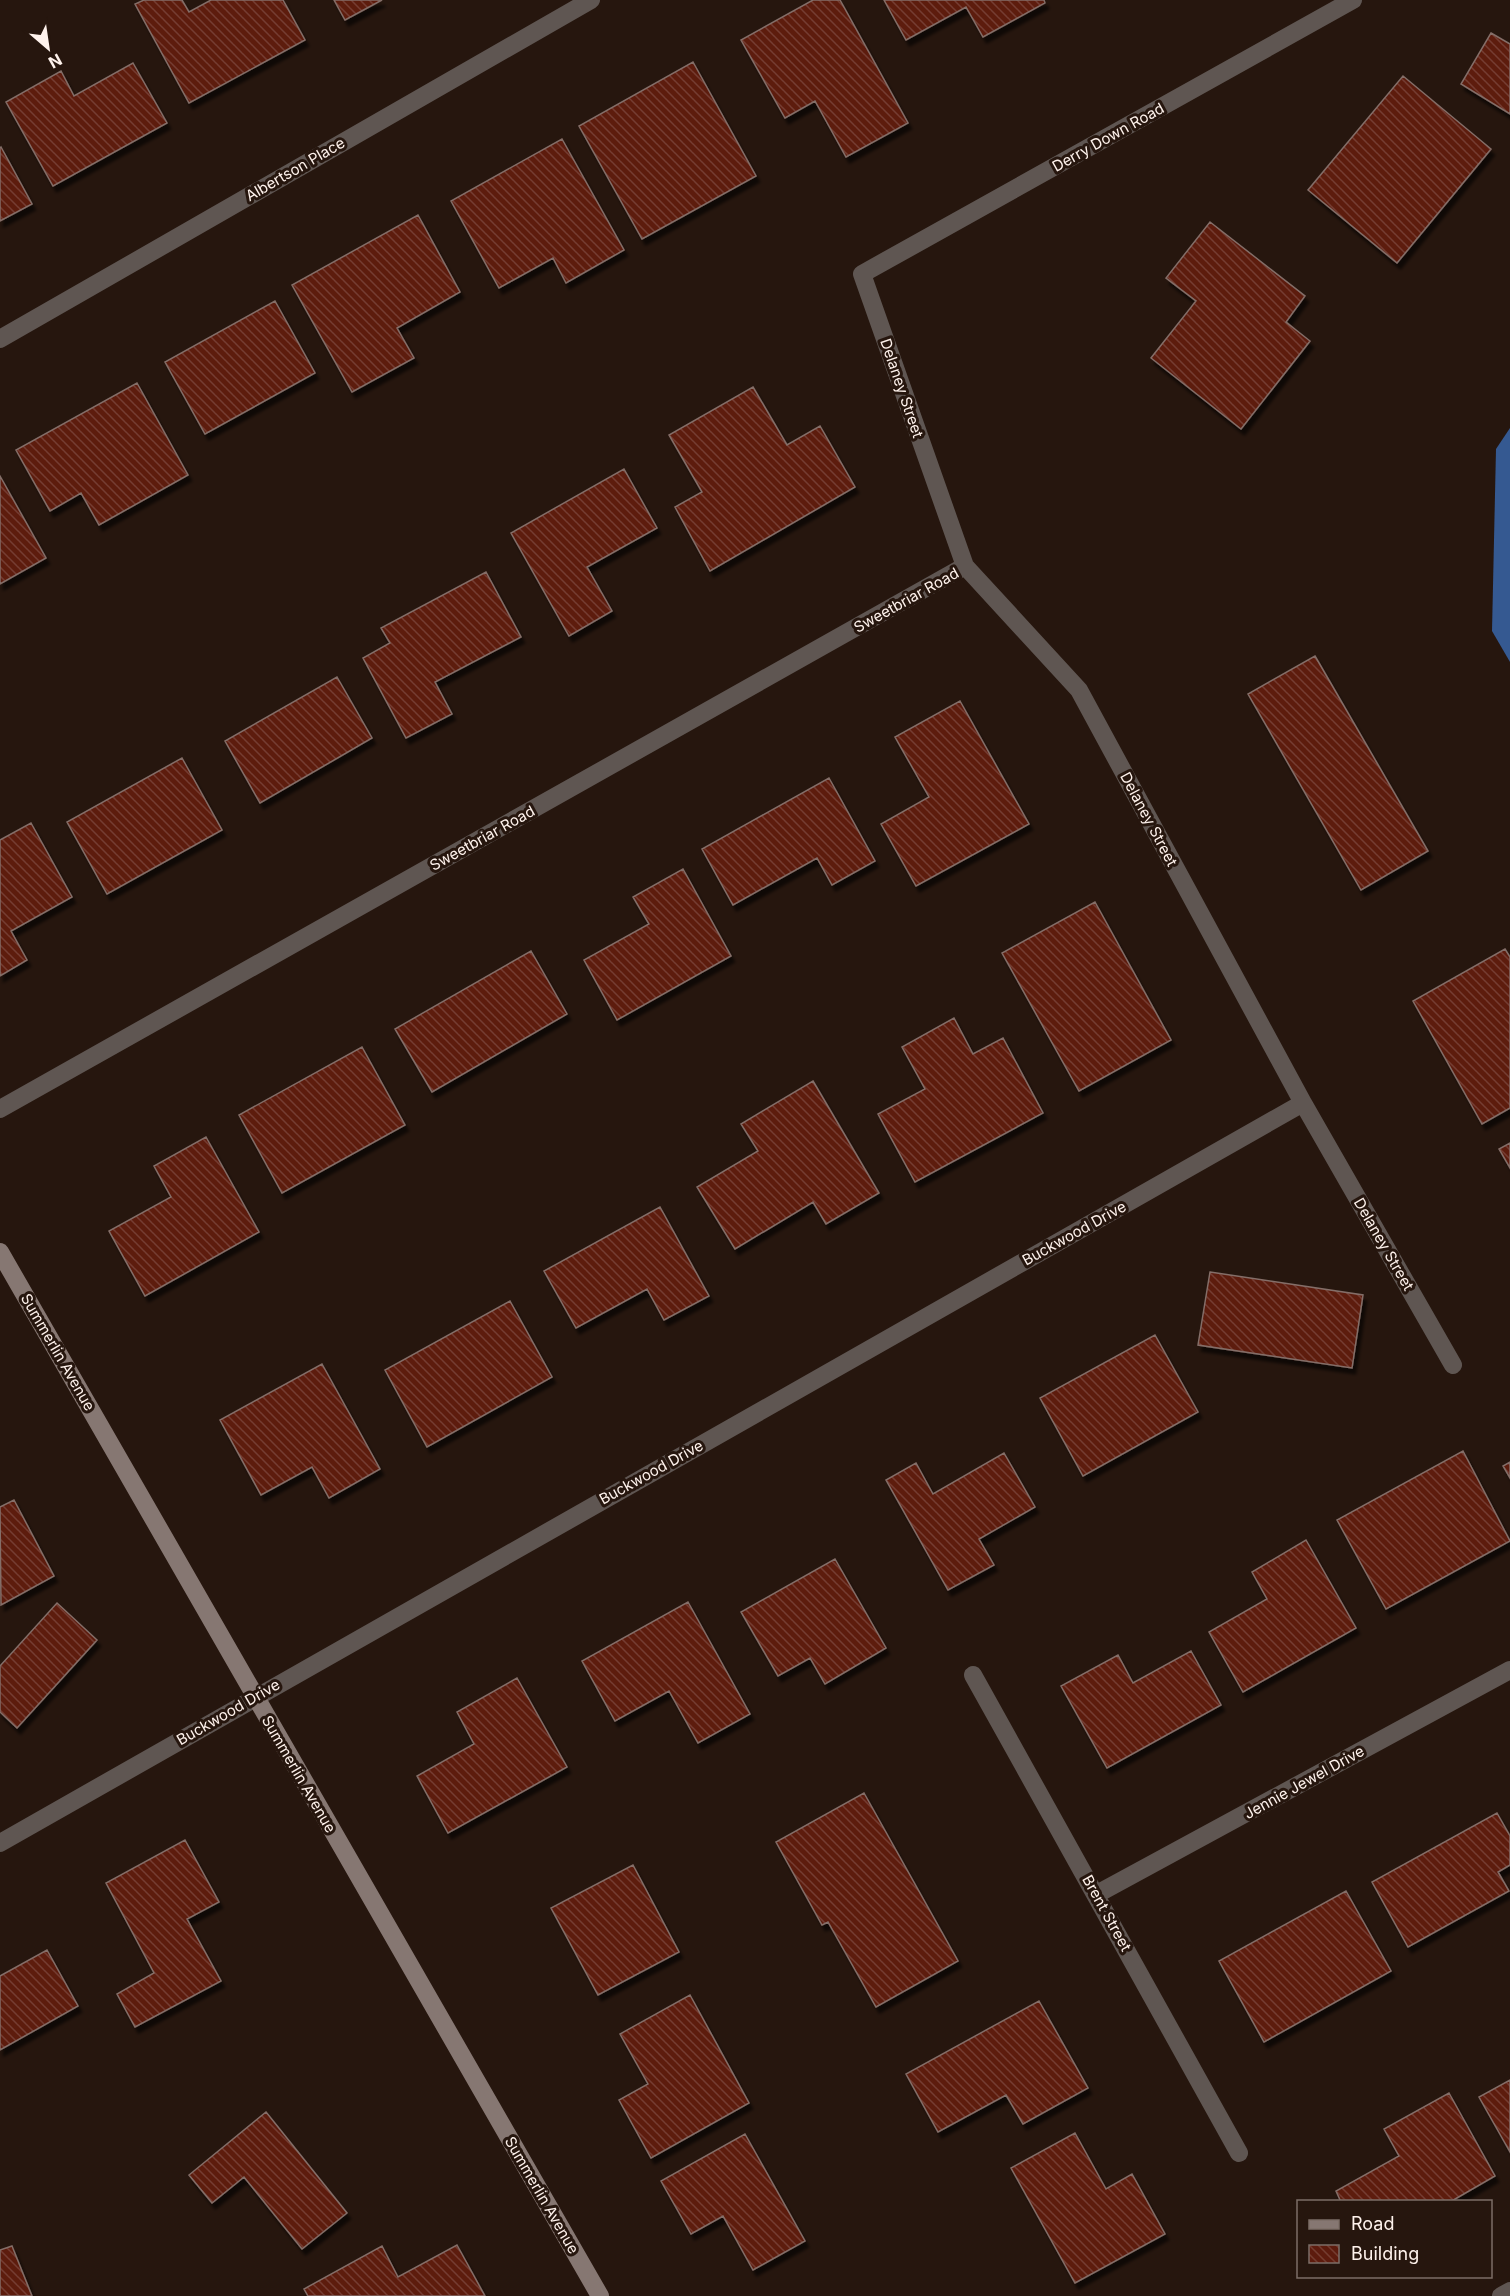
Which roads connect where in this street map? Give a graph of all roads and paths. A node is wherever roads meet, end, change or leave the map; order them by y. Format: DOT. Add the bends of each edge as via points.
graph roads {
  1 [pos="591,0"];
  2 [pos="1353,0"];
  3 [pos="862,274"];
  4 [pos="0,339"];
  5 [pos="965,566"];
  6 [pos="1303,1103"];
  7 [pos="0,1109"];
  8 [pos="0,1252"];
  9 [pos="1453,1365"];
  10 [pos="1510,1670"];
  11 [pos="973,1675"];
  12 [pos="255,1697"];
  13 [pos="0,1843"];
  14 [pos="1097,1894"];
  15 [pos="1239,2153"];
  16 [pos="1510,2291"];
  17 [pos="600,2296"];
  18 [pos="1501,2296"];
  1 -- 4 [label="street, Albertson Place"];
  2 -- 3 [label="street, Derry Down Road"];
  3 -- 5 [label="street, Delaney Street"];
  5 -- 6 [label="street, Delaney Street" via="1079,690"];
  5 -- 7 [label="street, Sweetbriar Road"];
  6 -- 9 [label="street, Delaney Street"];
  6 -- 12 [label="street, Buckwood Drive"];
  8 -- 12 [label="street, Summerlin Avenue"];
  10 -- 14 [label="street, Jennie Jewel Drive"];
  11 -- 14 [label="street, Brent Street"];
  12 -- 13 [label="street, Buckwood Drive"];
  12 -- 17 [label="street, Summerlin Avenue"];
  14 -- 15 [label="street, Brent Street"];
  16 -- 18 [label="street"];
}
